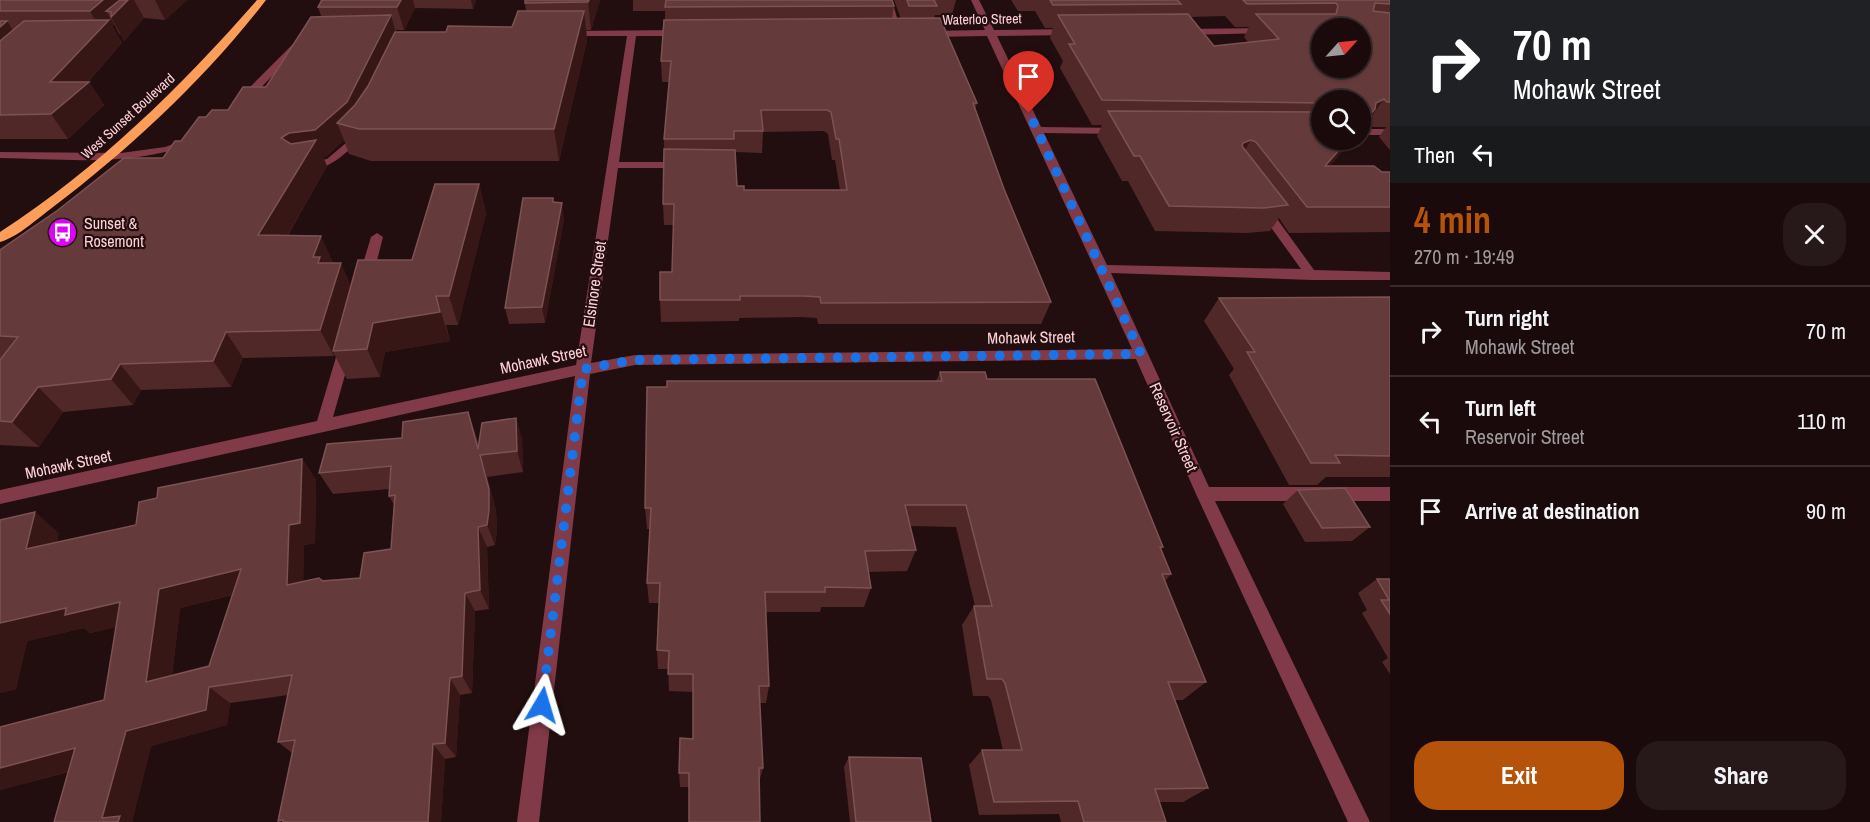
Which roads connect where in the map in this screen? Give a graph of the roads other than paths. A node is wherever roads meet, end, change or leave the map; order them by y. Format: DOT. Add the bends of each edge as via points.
graph roads {
  1 [pos="262,0"];
  2 [pos="888,0"];
  3 [pos="975,0"];
  4 [pos="1087,32"];
  5 [pos="1170,32"];
  6 [pos="1276,32"];
  7 [pos="632,33"];
  8 [pos="690,33"];
  9 [pos="990,33"];
  10 [pos="554,34"];
  11 [pos="888,34"];
  12 [pos="899,34"];
  13 [pos="911,34"];
  14 [pos="922,34"];
  15 [pos="309,38"];
  16 [pos="236,108"];
  17 [pos="368,121"];
  18 [pos="1038,130"];
  19 [pos="1134,131"];
  20 [pos="1371,132"];
  21 [pos="1390,132"];
  22 [pos="200,135"];
  23 [pos="0,155"];
  24 [pos="108,157"];
  25 [pos="301,165"];
  26 [pos="611,165"];
  27 [pos="700,166"];
  28 [pos="1256,198"];
  29 [pos="377,237"];
  30 [pos="0,238"];
  31 [pos="1103,269"];
  32 [pos="1312,276"];
  33 [pos="1390,276"];
  34 [pos="361,295"];
  35 [pos="351,329"];
  36 [pos="1141,354"];
  37 [pos="583,369"];
  38 [pos="323,426"];
  39 [pos="1204,494"];
  40 [pos="1390,494"];
  41 [pos="0,497"];
  42 [pos="528,822"];
  43 [pos="1359,822"];
  1 -- 24 [label="main road, West Sunset Boulevard" via="194,77"];
  2 -- 12 [label="street"];
  3 -- 9 [label="street, Reservoir Street"];
  4 -- 9 [label="street, Waterloo Street"];
  5 -- 6 [label="street"];
  7 -- 8 [label="street"];
  7 -- 10 [label="street"];
  7 -- 26 [label="street, Elsinore Street"];
  9 -- 14 [label="street, Waterloo Street"];
  9 -- 18 [label="street, Reservoir Street"];
  11 -- 12 [label="street"];
  12 -- 13 [label="street"];
  15 -- 16 [label="street" via="299,43"];
  17 -- 25 [label="street" via="363,132 330,162"];
  18 -- 19 [label="street"];
  18 -- 31 [label="street, Reservoir Street"];
  20 -- 21 [label="street"];
  22 -- 24 [label="street" via="171,149"];
  23 -- 24 [label="street"];
  24 -- 30 [label="main road, West Sunset Boulevard"];
  26 -- 27 [label="street"];
  26 -- 37 [label="street, Elsinore Street"];
  28 -- 32 [label="street"];
  29 -- 34 [label="street"];
  31 -- 32 [label="street"];
  31 -- 36 [label="street, Reservoir Street"];
  32 -- 33 [label="street"];
  35 -- 38 [label="street"];
  36 -- 37 [label="street, Mohawk Street" via="634,360"];
  36 -- 39 [label="street, Reservoir Street"];
  37 -- 38 [label="street, Mohawk Street"];
  37 -- 42 [label="street, Elsinore Street"];
  38 -- 41 [label="street, Mohawk Street"];
  39 -- 40 [label="street"];
  39 -- 43 [label="street, Reservoir Street"];
}
